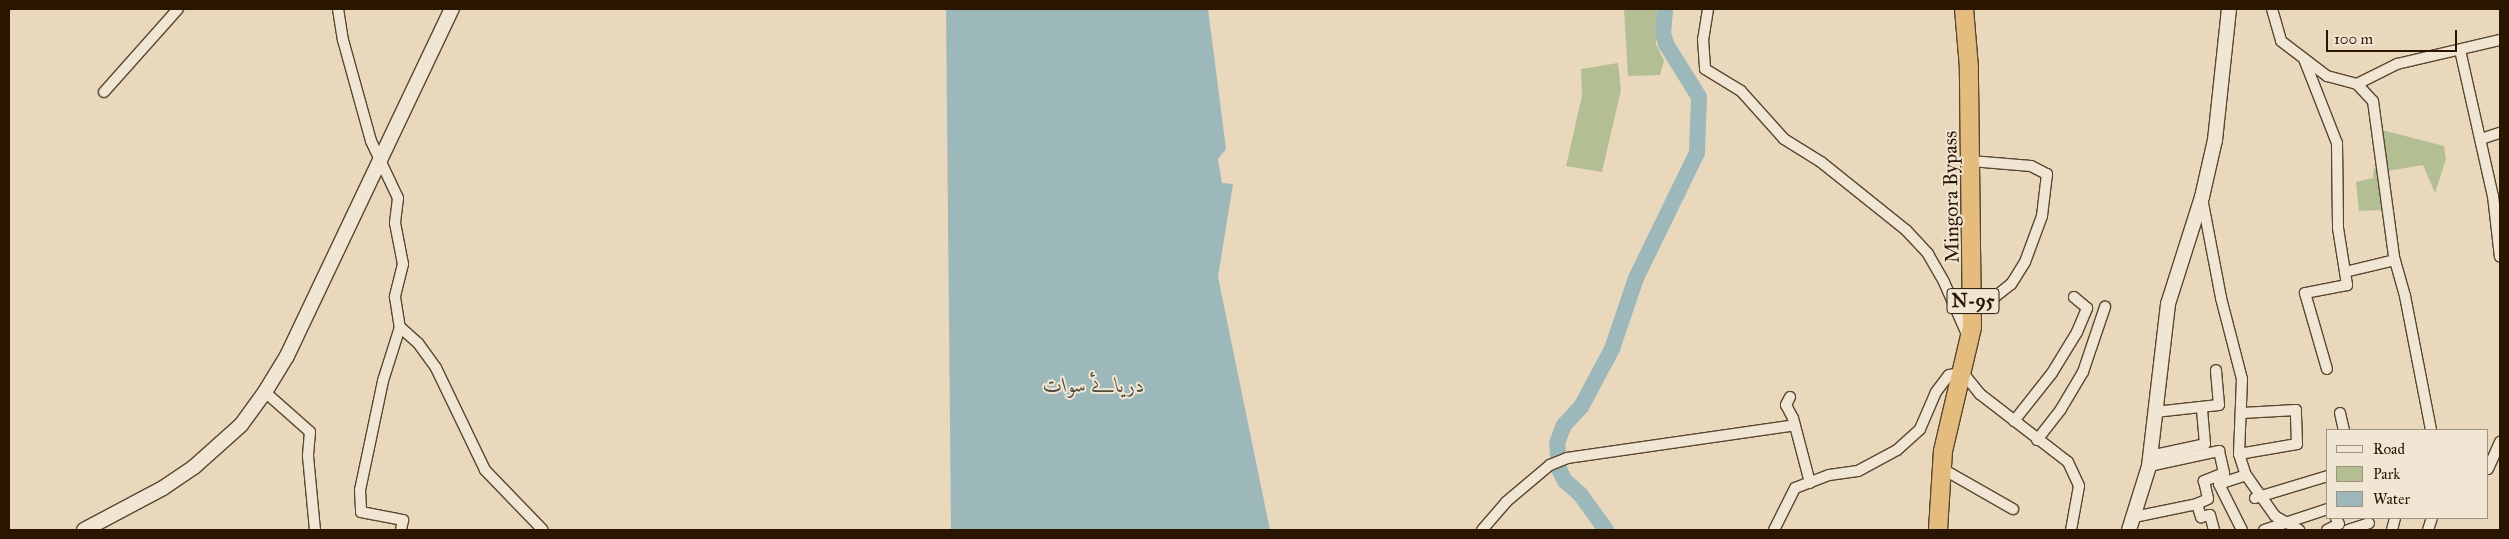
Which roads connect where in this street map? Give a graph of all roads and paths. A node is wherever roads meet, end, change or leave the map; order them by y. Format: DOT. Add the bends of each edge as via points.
graph roads {
  1 [pos="178,9"];
  2 [pos="338,9"];
  3 [pos="452,9"];
  4 [pos="1708,9"];
  5 [pos="1964,9"];
  6 [pos="2229,9"];
  7 [pos="2272,9"];
  8 [pos="2500,40"];
  9 [pos="2460,50"];
  10 [pos="2304,58"];
  11 [pos="2357,84"];
  12 [pos="104,92"];
  13 [pos="2500,134"];
  14 [pos="2481,138"];
  15 [pos="380,160"];
  16 [pos="1971,161"];
  17 [pos="2495,178"];
  18 [pos="2202,197"];
  19 [pos="2500,257"];
  20 [pos="2395,260"];
  21 [pos="2345,272"];
  22 [pos="2074,298"];
  23 [pos="1973,305"];
  24 [pos="2105,306"];
  25 [pos="400,327"];
  26 [pos="1970,341"];
  27 [pos="2326,369"];
  28 [pos="2216,370"];
  29 [pos="1963,373"];
  30 [pos="265,392"];
  31 [pos="1790,397"];
  32 [pos="2202,409"];
  33 [pos="2155,412"];
  34 [pos="2242,413"];
  35 [pos="2340,413"];
  36 [pos="2014,421"];
  37 [pos="1795,425"];
  38 [pos="2344,429"];
  39 [pos="2432,429"];
  40 [pos="2037,440"];
  41 [pos="2500,442"];
  42 [pos="2239,454"];
  43 [pos="2149,461"];
  44 [pos="2489,467"];
  45 [pos="1941,468"];
  46 [pos="2246,475"];
  47 [pos="2326,477"];
  48 [pos="1810,483"];
  49 [pos="2256,497"];
  50 [pos="2197,504"];
  51 [pos="2013,509"];
  52 [pos="2326,509"];
  53 [pos="2134,516"];
  54 [pos="2336,519"];
  55 [pos="2288,523"];
  56 [pos="2369,524"];
  57 [pos="84,530"];
  58 [pos="315,530"];
  59 [pos="401,530"];
  60 [pos="543,530"];
  61 [pos="1482,530"];
  62 [pos="1774,530"];
  63 [pos="1938,530"];
  64 [pos="2071,530"];
  65 [pos="2130,530"];
  66 [pos="2214,530"];
  67 [pos="2242,530"];
  68 [pos="2264,530"];
  69 [pos="2298,530"];
  70 [pos="2327,530"];
  71 [pos="2348,530"];
  1 -- 12 [label="street"];
  2 -- 15 [label="street" via="371,141"];
  3 -- 15 [label="main road"];
  4 -- 26 [label="street" via="1703,39 1705,69 1741,91 1784,139 1821,162 1906,230 1928,254"];
  5 -- 16 [label="highway, Mingora Bypass / N-95"];
  6 -- 18 [label="main road" via="2214,140"];
  7 -- 10 [label="street" via="2280,41"];
  8 -- 9 [label="street"];
  9 -- 11 [label="street" via="2396,64"];
  9 -- 14 [label="street"];
  10 -- 11 [label="street" via="2327,76"];
  10 -- 21 [label="street" via="2338,143 2338,228"];
  11 -- 20 [label="street" via="2374,101"];
  13 -- 14 [label="street"];
  14 -- 17 [label="street"];
  15 -- 25 [label="street" via="398,198 395,223 403,264 395,297"];
  15 -- 30 [label="main road" via="287,356"];
  16 -- 23 [label="highway, Mingora Bypass / N-95"];
  16 -- 23 [label="street" via="2031,166 2047,174 2042,216 2025,262 2012,284 1995,297"];
  17 -- 19 [label="street"];
  18 -- 33 [label="main road" via="2168,304"];
  18 -- 34 [label="street" via="2221,298 2242,379"];
  20 -- 21 [label="street"];
  20 -- 39 [label="street"];
  21 -- 27 [label="street" via="2347,285 2305,293"];
  22 -- 36 [label="street" via="2088,308 2077,332 2052,373"];
  23 -- 26 [label="highway, Mingora Bypass / N-95"];
  24 -- 40 [label="street" via="2083,372 2061,409"];
  25 -- 59 [label="street" via="383,382 360,490 361,512 403,520"];
  25 -- 60 [label="street" via="418,343 436,368 485,470"];
  26 -- 29 [label="highway, Mingora Bypass / N-95"];
  28 -- 32 [label="street" via="2219,405"];
  29 -- 36 [label="street" via="1980,394"];
  29 -- 45 [label="highway, Mingora Bypass / N-95"];
  29 -- 48 [label="street" via="1949,375 1936,392 1920,429 1897,450 1858,471"];
  30 -- 57 [label="main road" via="241,425 194,467 163,488"];
  30 -- 58 [label="street" via="310,432 308,456"];
  31 -- 37 [label="street" via="1786,405"];
  32 -- 33 [label="street"];
  32 -- 43 [label="street" via="2205,444"];
  33 -- 43 [label="main road"];
  34 -- 42 [label="street"];
  34 -- 42 [label="street" via="2296,410 2297,444"];
  35 -- 38 [label="street"];
  36 -- 40 [label="street"];
  37 -- 48 [label="street"];
  37 -- 61 [label="street" via="1567,458 1550,465 1506,502"];
  40 -- 64 [label="street" via="2068,462 2079,486"];
  41 -- 44 [label="street"];
  42 -- 46 [label="street"];
  43 -- 50 [label="street" via="2219,451 2224,473 2204,480 2208,499"];
  43 -- 53 [label="main road"];
  45 -- 51 [label="street"];
  45 -- 63 [label="highway, Mingora Bypass / N-95"];
  46 -- 49 [label="street"];
  46 -- 67 [label="street" via="2219,484"];
  47 -- 49 [label="street"];
  48 -- 62 [label="street" via="1795,488"];
  49 -- 55 [label="street" via="2275,516"];
  50 -- 53 [label="street"];
  50 -- 66 [label="street" via="2201,517 2210,515"];
  52 -- 55 [label="street"];
  53 -- 65 [label="main road"];
  54 -- 70 [label="street" via="2339,524"];
  55 -- 68 [label="street"];
  55 -- 69 [label="street"];
  56 -- 71 [label="street"];
}
